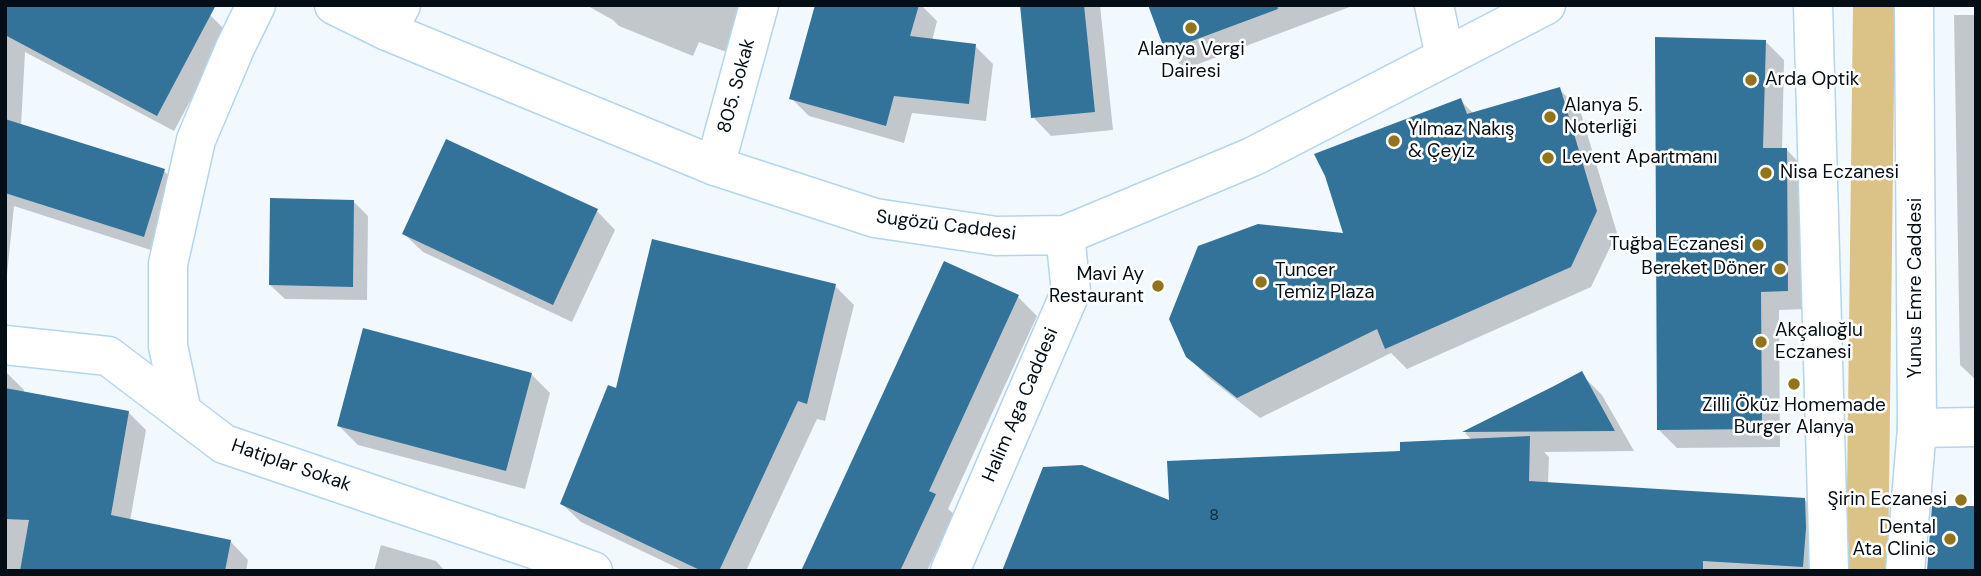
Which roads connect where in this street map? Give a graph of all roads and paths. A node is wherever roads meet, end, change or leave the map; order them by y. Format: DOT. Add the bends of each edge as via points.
graph roads {
  1 [pos="256,5"];
  2 [pos="334,5"];
  3 [pos="759,5"];
  4 [pos="1434,5"];
  5 [pos="1546,5"];
  6 [pos="1813,5"];
  7 [pos="1914,5"];
  8 [pos="394,18"];
  9 [pos="1446,57"];
  10 [pos="715,166"];
  11 [pos="1065,235"];
  12 [pos="5,345"];
  13 [pos="182,412"];
  14 [pos="1917,428"];
  15 [pos="1976,428"];
  16 [pos="593,571"];
  17 [pos="950,571"];
  18 [pos="1829,571"];
  19 [pos="1905,571"];
  1 -- 13 [label="street" via="196,141 168,264 168,346"];
  2 -- 8 [label="street, Sugözü Caddesi"];
  3 -- 10 [label="street, 805. Sokak"];
  4 -- 9 [label="street"];
  5 -- 9 [label="street, Sugözü Caddesi"];
  6 -- 18 [label="street"];
  7 -- 14 [label="street, Yunus Emre Caddesi"];
  8 -- 10 [label="street, Sugözü Caddesi"];
  9 -- 11 [label="street, Sugözü Caddesi" via="1252,157"];
  10 -- 11 [label="street, Sugözü Caddesi" via="875,218 996,236"];
  11 -- 17 [label="street, Halim Aga Caddesi" via="1071,291"];
  12 -- 13 [label="street, Hatiplar Sokak" via="108,356"];
  13 -- 16 [label="street, Hatiplar Sokak" via="224,444"];
  14 -- 15 [label="street"];
  14 -- 19 [label="street, Yunus Emre Caddesi"];
}
